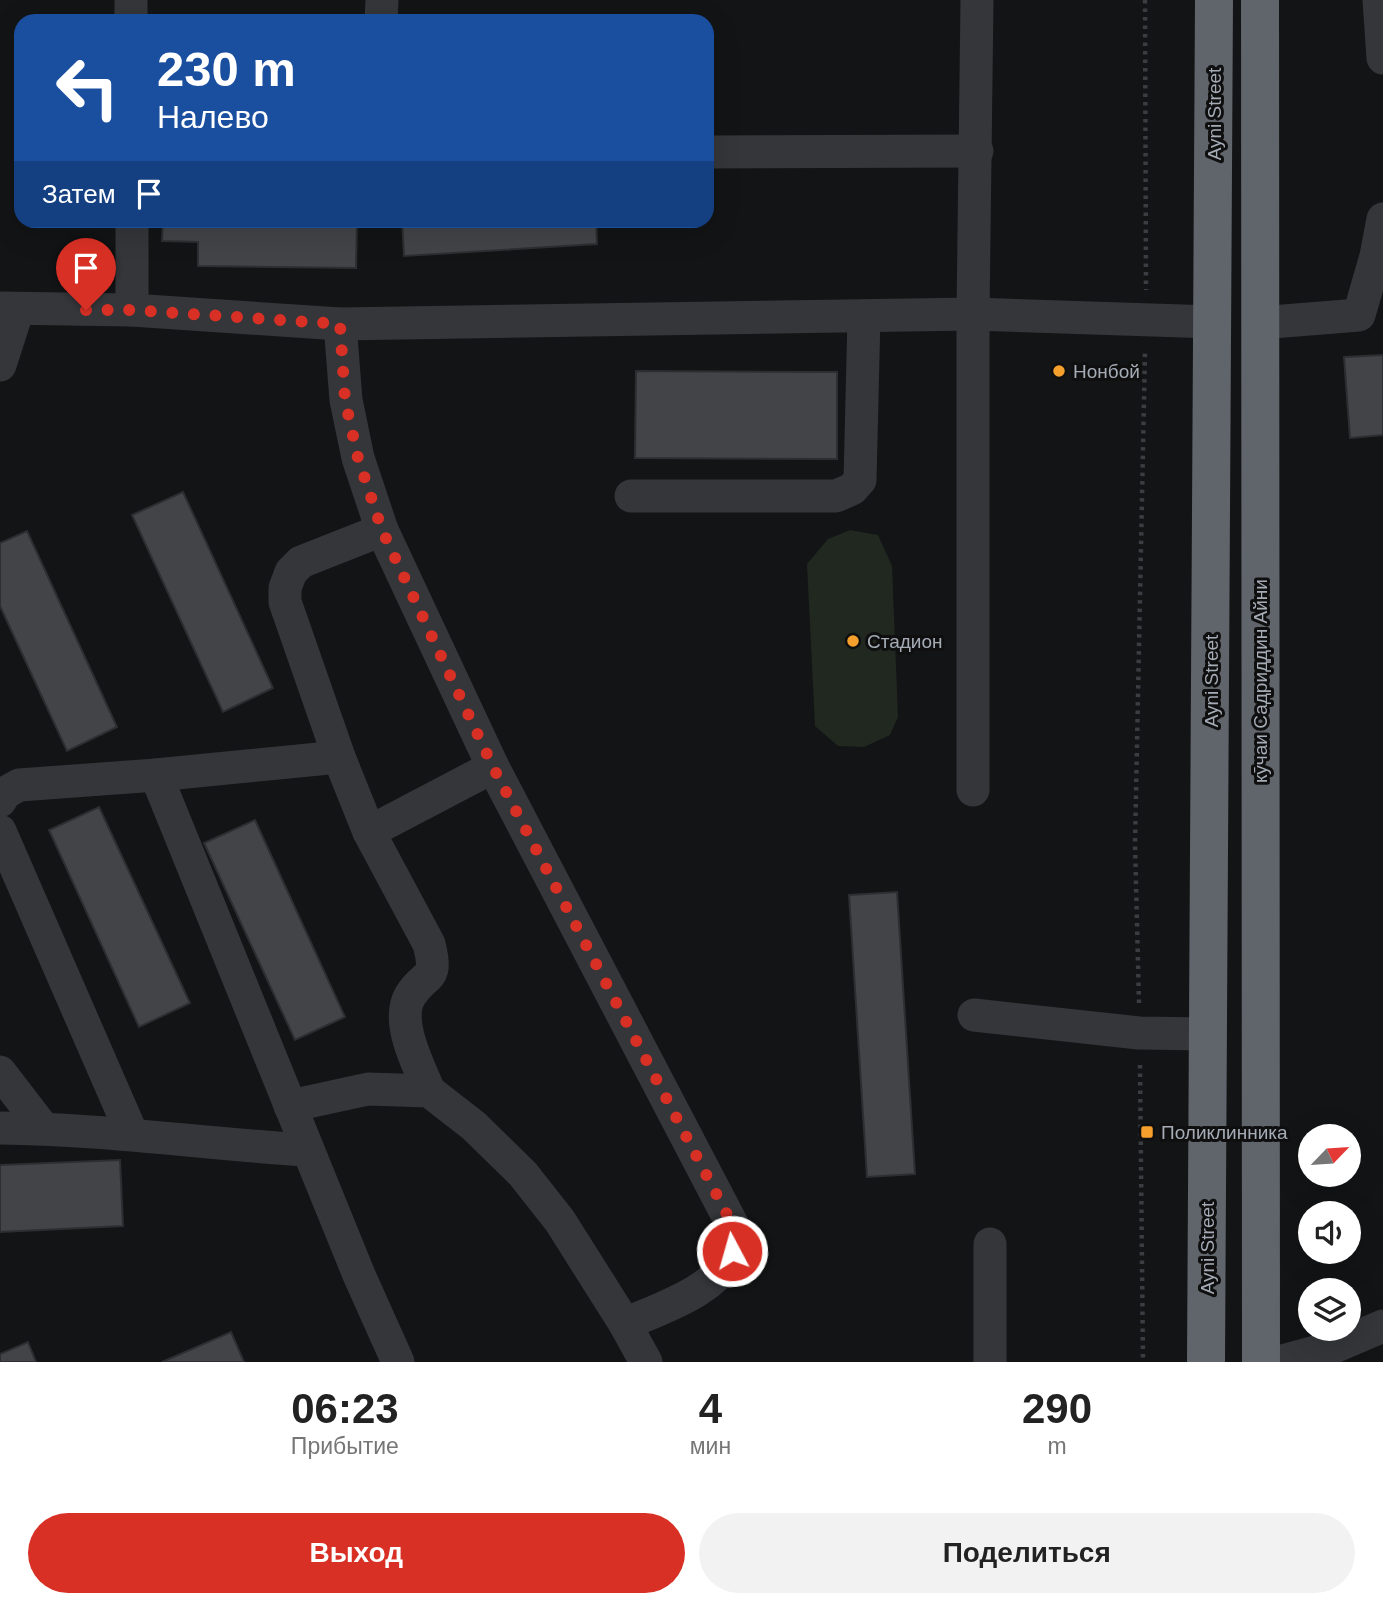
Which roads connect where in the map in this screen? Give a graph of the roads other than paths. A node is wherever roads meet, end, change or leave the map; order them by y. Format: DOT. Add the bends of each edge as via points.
graph roads {
  1 [pos="977,0"];
  2 [pos="1213,0"];
  3 [pos="1260,0"];
  4 [pos="1379,0"];
  5 [pos="1383,58"];
  6 [pos="977,150"];
  7 [pos="714,152"];
  8 [pos="1383,219"];
  9 [pos="132,228"];
  10 [pos="9,308"];
  11 [pos="132,310"];
  12 [pos="973,314"];
  13 [pos="1371,315"];
  14 [pos="864,316"];
  15 [pos="1213,321"];
  16 [pos="1259,323"];
  17 [pos="340,324"];
  18 [pos="0,365"];
  19 [pos="631,496"];
  20 [pos="382,530"];
  21 [pos="339,757"];
  22 [pos="493,767"];
  23 [pos="156,775"];
  24 [pos="973,790"];
  25 [pos="0,801"];
  26 [pos="0,831"];
  27 [pos="369,832"];
  28 [pos="974,1016"];
  29 [pos="1208,1034"];
  30 [pos="0,1072"];
  31 [pos="429,1091"];
  32 [pos="290,1106"];
  33 [pos="0,1128"];
  34 [pos="43,1128"];
  35 [pos="132,1134"];
  36 [pos="308,1150"];
  37 [pos="990,1244"];
  38 [pos="625,1324"];
  39 [pos="1383,1326"];
  40 [pos="398,1362"];
  41 [pos="646,1362"];
  42 [pos="990,1362"];
  43 [pos="1206,1362"];
  44 [pos="1261,1362"];
  45 [pos="1279,1362"];
  1 -- 6 [label="lane"];
  2 -- 15 [label="highway, Ayni Street"];
  3 -- 16 [label="highway, кӯчаи Садриддин Айни"];
  4 -- 5 [label="lane"];
  6 -- 7 [label="lane"];
  6 -- 12 [label="lane"];
  8 -- 13 [label="lane"];
  9 -- 11 [label="lane"];
  10 -- 11 [label="lane"];
  10 -- 18 [label="lane"];
  11 -- 17 [label="lane"];
  12 -- 14 [label="lane"];
  12 -- 15 [label="lane"];
  12 -- 24 [label="lane"];
  13 -- 16 [label="lane"];
  14 -- 17 [label="lane"];
  14 -- 19 [label="lane" via="860,480 852,489 836,496"];
  15 -- 29 [label="highway, Ayni Street"];
  16 -- 44 [label="highway, кӯчаи Садриддин Айни"];
  17 -- 20 [label="lane" via="345,400"];
  20 -- 21 [label="lane" via="301,562 285,588 285,602"];
  20 -- 22 [label="lane"];
  21 -- 23 [label="lane"];
  21 -- 27 [label="lane"];
  22 -- 27 [label="lane"];
  22 -- 38 [label="lane" via="732,1224 732,1251 723,1270 705,1287"];
  23 -- 25 [label="lane" via="19,785"];
  23 -- 32 [label="lane"];
  26 -- 35 [label="lane"];
  27 -- 31 [label="lane" via="429,944 433,962 429,976 410,997 406,1016 408,1041"];
  28 -- 29 [label="lane"];
  29 -- 43 [label="highway, Ayni Street"];
  30 -- 34 [label="lane"];
  31 -- 32 [label="lane" via="368,1089"];
  31 -- 38 [label="lane" via="474,1126 523,1174 560,1221"];
  32 -- 36 [label="lane"];
  33 -- 34 [label="lane"];
  34 -- 35 [label="lane"];
  35 -- 36 [label="lane"];
  36 -- 40 [label="lane"];
  37 -- 42 [label="lane"];
  38 -- 41 [label="lane"];
  39 -- 45 [label="lane" via="1334,1347"];
}
